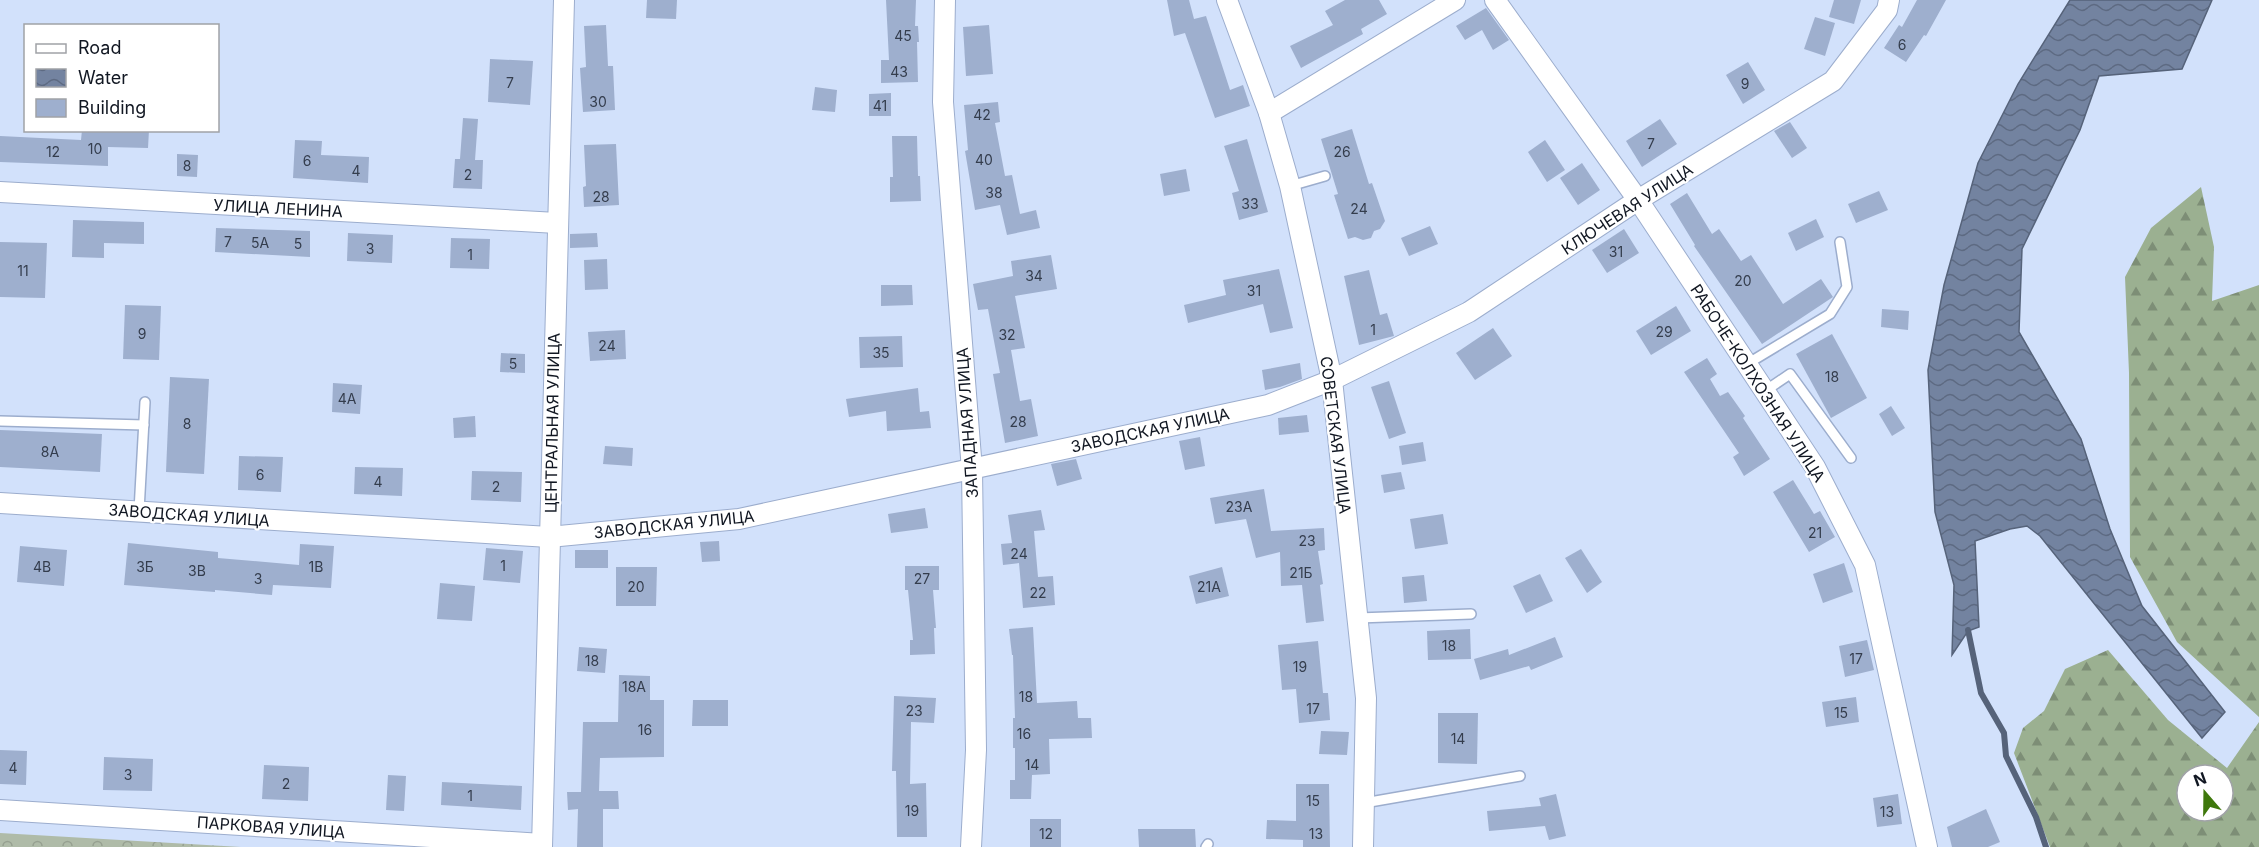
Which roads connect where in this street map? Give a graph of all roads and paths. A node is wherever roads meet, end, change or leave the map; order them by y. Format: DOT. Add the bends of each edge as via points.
graph roads {
  1 [pos="564,0"];
  2 [pos="945,0"];
  3 [pos="1227,0"];
  4 [pos="1455,0"];
  5 [pos="1495,0"];
  6 [pos="1889,0"];
  7 [pos="1269,113"];
  8 [pos="1325,176"];
  9 [pos="1290,186"];
  10 [pos="0,192"];
  11 [pos="1638,200"];
  12 [pos="557,224"];
  13 [pos="1840,242"];
  14 [pos="1747,364"];
  15 [pos="1332,380"];
  16 [pos="1765,391"];
  17 [pos="145,402"];
  18 [pos="0,421"];
  19 [pos="144,425"];
  20 [pos="1851,458"];
  21 [pos="972,470"];
  22 [pos="0,503"];
  23 [pos="139,512"];
  24 [pos="549,537"];
  25 [pos="1471,614"];
  26 [pos="1358,618"];
  27 [pos="1520,776"];
  28 [pos="1364,803"];
  29 [pos="0,810"];
  30 [pos="542,846"];
  31 [pos="971,847"];
  32 [pos="1363,847"];
  33 [pos="1927,847"];
  1 -- 12 [label="street, ЦЕНТРАЛЬНАЯ УЛИЦА"];
  2 -- 21 [label="street, ЗАПАДНАЯ УЛИЦА" via="943,102"];
  3 -- 7 [label="street, СОВЕТСКАЯ УЛИЦА"];
  4 -- 7 [label="street"];
  5 -- 11 [label="street, РАБОЧЕ-КОЛХОЗНАЯ УЛИЦА"];
  6 -- 11 [label="street, КЛЮЧЕВАЯ УЛИЦА" via="1887,10 1833,81"];
  7 -- 9 [label="street, СОВЕТСКАЯ УЛИЦА"];
  8 -- 9 [label="lane"];
  9 -- 15 [label="street, СОВЕТСКАЯ УЛИЦА"];
  10 -- 12 [label="street, УЛИЦА ЛЕНИНА"];
  11 -- 14 [label="street, РАБОЧЕ-КОЛХОЗНАЯ УЛИЦА"];
  11 -- 15 [label="street, КЛЮЧЕВАЯ УЛИЦА" via="1469,312"];
  12 -- 24 [label="street, ЦЕНТРАЛЬНАЯ УЛИЦА"];
  13 -- 14 [label="lane" via="1847,287 1830,314"];
  14 -- 16 [label="street, РАБОЧЕ-КОЛХОЗНАЯ УЛИЦА"];
  15 -- 21 [label="street, ЗАВОДСКАЯ УЛИЦА" via="1268,405"];
  15 -- 26 [label="street, СОВЕТСКАЯ УЛИЦА"];
  16 -- 20 [label="lane" via="1790,374"];
  16 -- 33 [label="street, РАБОЧЕ-КОЛХОЗНАЯ УЛИЦА" via="1815,467 1865,565"];
  17 -- 19 [label="lane"];
  18 -- 19 [label="lane"];
  19 -- 23 [label="lane"];
  21 -- 24 [label="street, ЗАВОДСКАЯ УЛИЦА" via="739,519"];
  21 -- 31 [label="street, ЗАПАДНАЯ УЛИЦА" via="976,750"];
  22 -- 23 [label="street, ЗАВОДСКАЯ УЛИЦА"];
  23 -- 24 [label="street, ЗАВОДСКАЯ УЛИЦА"];
  24 -- 30 [label="street, ЦЕНТРАЛЬНАЯ УЛИЦА"];
  25 -- 26 [label="lane"];
  26 -- 28 [label="street, СОВЕТСКАЯ УЛИЦА" via="1366,698"];
  27 -- 28 [label="lane"];
  28 -- 32 [label="street, СОВЕТСКАЯ УЛИЦА"];
  29 -- 30 [label="street, ПАРКОВАЯ УЛИЦА"];
}
